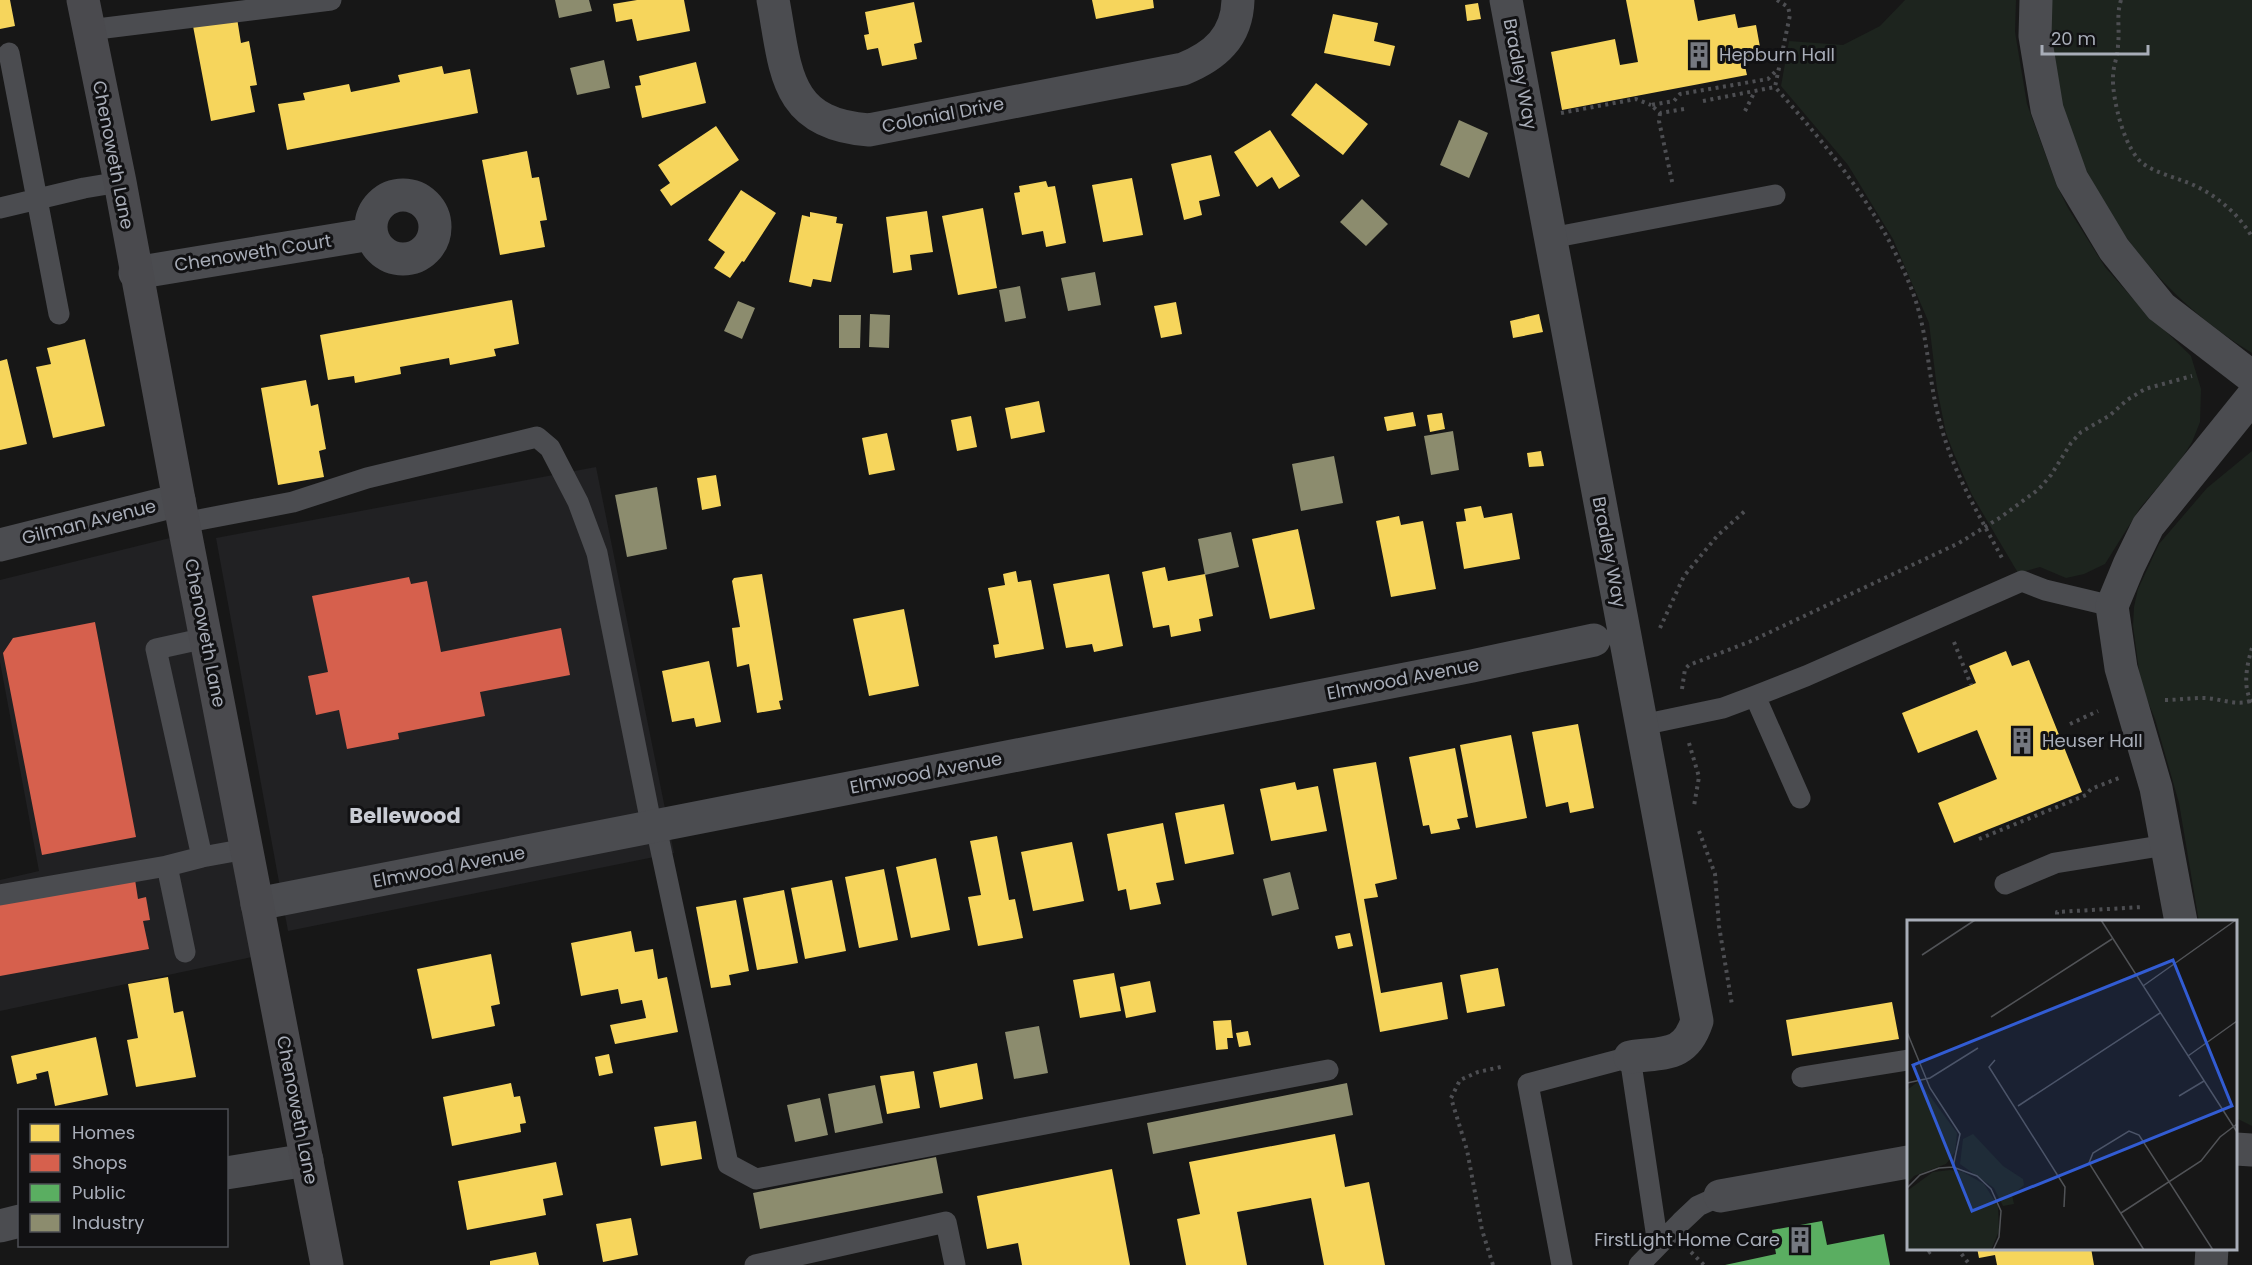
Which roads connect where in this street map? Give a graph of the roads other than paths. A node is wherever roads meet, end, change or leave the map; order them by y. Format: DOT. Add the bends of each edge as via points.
graph roads {
  1 [pos="331,0"];
  2 [pos="772,0"];
  3 [pos="1238,0"];
  4 [pos="1506,0"];
  5 [pos="2036,0"];
  6 [pos="86,15"];
  7 [pos="9,53"];
  8 [pos="120,182"];
  9 [pos="1775,195"];
  10 [pos="38,199"];
  11 [pos="0,208"];
  12 [pos="371,234"];
  13 [pos="1551,237"];
  14 [pos="135,273"];
  15 [pos="59,314"];
  16 [pos="2252,377"];
  17 [pos="2252,397"];
  18 [pos="181,512"];
  19 [pos="0,545"];
  20 [pos="2112,606"];
  21 [pos="206,638"];
  22 [pos="1610,638"];
  23 [pos="1755,696"];
  24 [pos="1642,725"];
  25 [pos="1800,798"];
  26 [pos="654,827"];
  27 [pos="2166,845"];
  28 [pos="246,849"];
  29 [pos="201,857"];
  30 [pos="167,866"];
  31 [pos="2005,884"];
  32 [pos="0,895"];
  33 [pos="257,904"];
  34 [pos="2181,920"];
  35 [pos="185,952"];
  36 [pos="1630,1057"];
  37 [pos="1907,1060"];
  38 [pos="1328,1070"];
  39 [pos="1802,1077"];
  40 [pos="2237,1149"];
  41 [pos="2252,1150"];
  42 [pos="307,1160"];
  43 [pos="1907,1162"];
  44 [pos="228,1173"];
  45 [pos="1720,1196"];
  46 [pos="18,1222"];
  47 [pos="0,1226"];
  48 [pos="1658,1245"];
  49 [pos="2212,1250"];
  50 [pos="327,1265"];
  51 [pos="755,1265"];
  52 [pos="955,1265"];
  53 [pos="1562,1265"];
  54 [pos="1639,1265"];
  55 [pos="2211,1265"];
  1 -- 6 [label="lane"];
  2 -- 3 [label="street, Colonial Drive" via="792,89 806,108 831,123 869,130 1183,69 1206,59 1221,45 1232,28"];
  4 -- 13 [label="street, Bradley Way"];
  5 -- 16 [label="street" via="2035,36 2047,109 2072,179 2114,249 2162,307"];
  6 -- 8 [label="main road, Chenoweth Lane"];
  7 -- 10 [label="lane"];
  8 -- 10 [label="lane"];
  8 -- 14 [label="main road, Chenoweth Lane"];
  9 -- 13 [label="lane"];
  10 -- 11 [label="lane"];
  10 -- 15 [label="lane"];
  12 -- 14 [label="street, Chenoweth Court"];
  13 -- 22 [label="street, Bradley Way"];
  14 -- 18 [label="main road, Chenoweth Lane"];
  17 -- 20 [label="street" via="2148,526"];
  18 -- 19 [label="street, Gilman Avenue"];
  18 -- 21 [label="main road, Chenoweth Lane"];
  18 -- 26 [label="lane" via="293,502 367,478 537,436 550,448 578,502 597,553"];
  20 -- 23 [label="lane" via="2022,581"];
  20 -- 27 [label="street" via="2121,668 2156,788"];
  21 -- 28 [label="main road, Chenoweth Lane"];
  21 -- 29 [label="lane" via="156,649"];
  22 -- 24 [label="street, Bradley Way"];
  22 -- 26 [label="street, Elmwood Avenue"];
  23 -- 24 [label="lane" via="1723,708"];
  23 -- 25 [label="lane"];
  24 -- 36 [label="street, Bradley Way" via="1697,1022 1693,1036 1678,1050"];
  26 -- 33 [label="street, Elmwood Avenue"];
  26 -- 38 [label="lane" via="728,1164 756,1179"];
  27 -- 31 [label="lane" via="2055,863"];
  27 -- 34 [label="street"];
  28 -- 29 [label="lane"];
  28 -- 33 [label="main road, Chenoweth Lane"];
  29 -- 30 [label="lane"];
  30 -- 32 [label="lane"];
  30 -- 35 [label="lane"];
  33 -- 42 [label="main road, Chenoweth Lane"];
  36 -- 48 [label="lane"];
  36 -- 53 [label="lane" via="1528,1084"];
  37 -- 39 [label="lane"];
  40 -- 41 [label="street"];
  42 -- 44 [label="street"];
  42 -- 50 [label="main road, Chenoweth Lane"];
  43 -- 45 [label="street"];
  45 -- 48 [label="lane" via="1698,1206"];
  46 -- 47 [label="street"];
  48 -- 54 [label="lane"];
  49 -- 55 [label="street"];
  51 -- 52 [label="lane" via="946,1222"];
}
